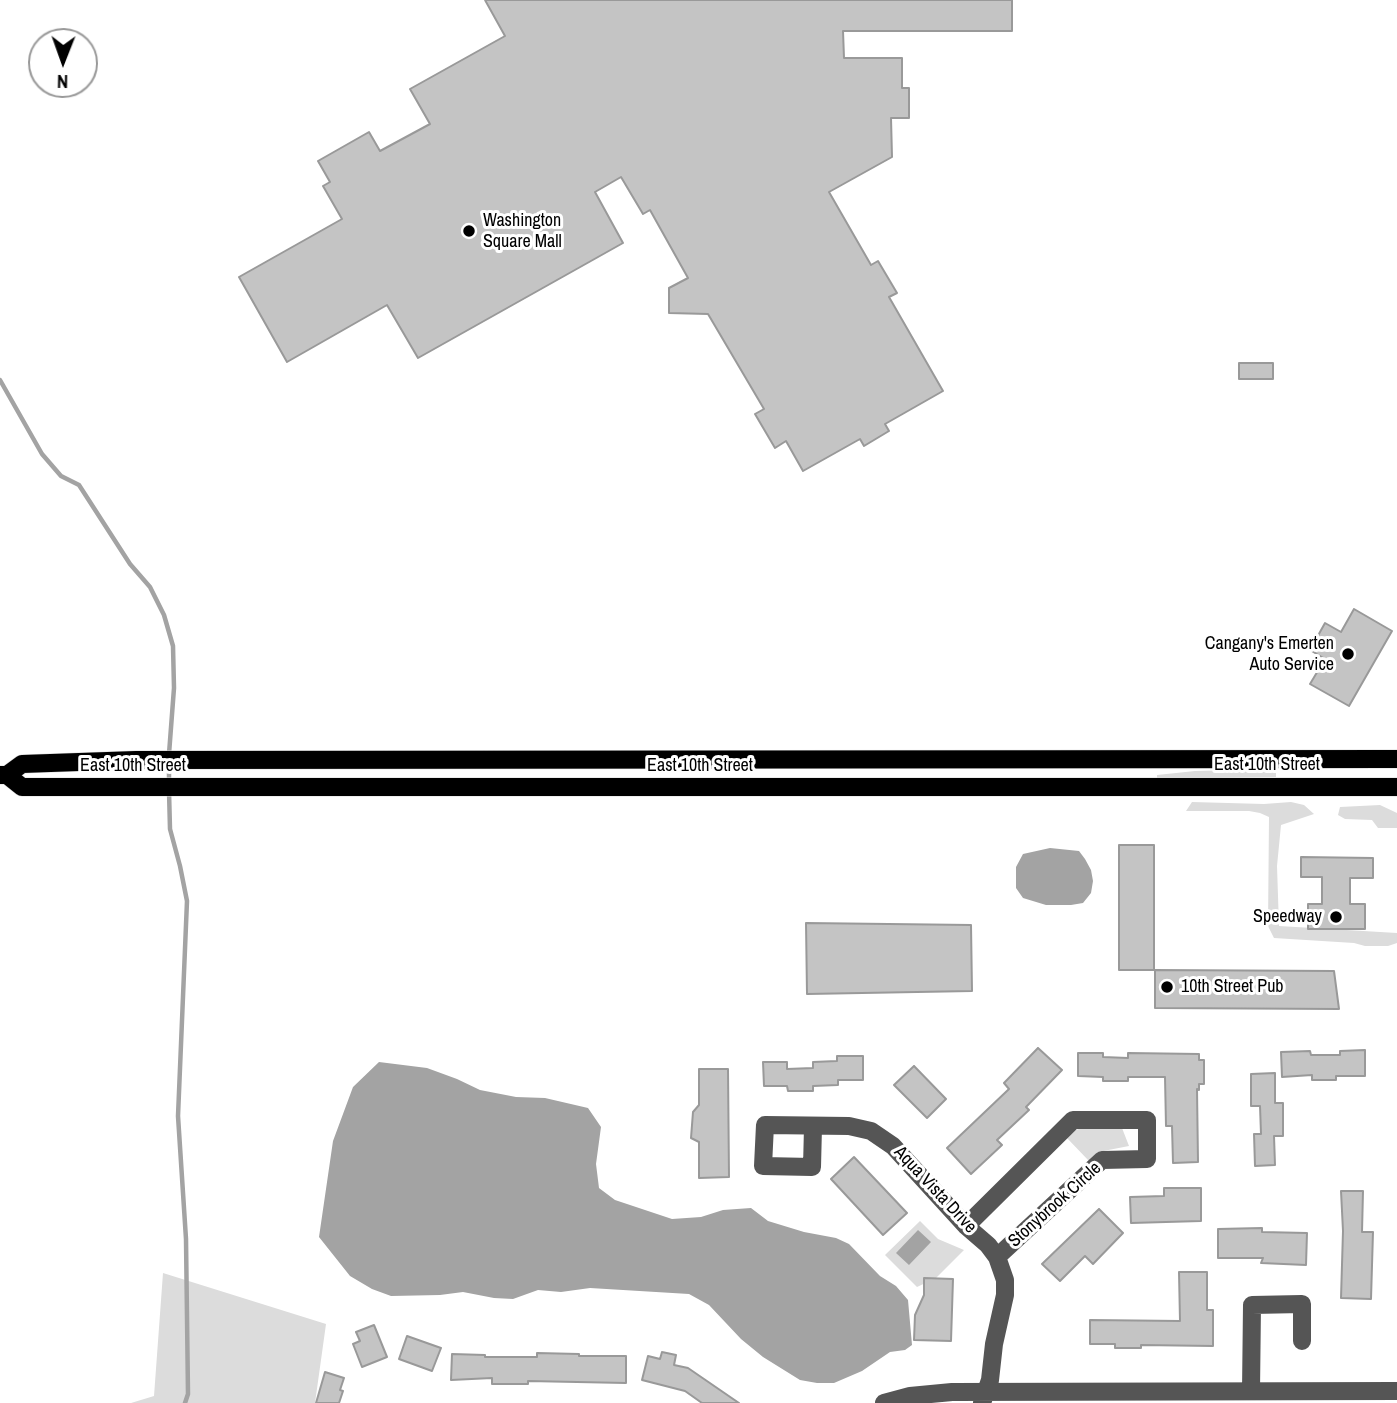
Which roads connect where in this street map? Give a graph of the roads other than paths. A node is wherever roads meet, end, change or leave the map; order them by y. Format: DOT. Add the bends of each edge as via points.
graph roads {
  1 [pos="1397,759"];
  2 [pos="4,775"];
  3 [pos="1397,787"];
  4 [pos="813,1127"];
  5 [pos="966,1226"];
  6 [pos="997,1257"];
  7 [pos="1302,1341"];
  8 [pos="1251,1391"];
  9 [pos="1397,1391"];
  10 [pos="984,1397"];
  11 [pos="1154,1397"];
  12 [pos="884,1403"];
  1 -- 2 [label="main road, East 10th Street" via="136,760 22,764"];
  2 -- 3 [label="main road, East 10th Street" via="22,787"];
  4 -- 5 [label="street, Aqua Vista Drive" via="855,1127 885,1139"];
  5 -- 6 [label="street, Aqua Vista Drive"];
  5 -- 6 [label="street, Stonybrook Circle" via="1073,1120 1147,1120 1147,1159 1102,1160"];
  6 -- 10 [label="street" via="1005,1299"];
  7 -- 8 [label="street" via="1302,1304 1252,1305"];
  8 -- 9 [label="street"];
  8 -- 11 [label="street"];
  10 -- 11 [label="street"];
  10 -- 12 [label="street" via="938,1393"];
}
